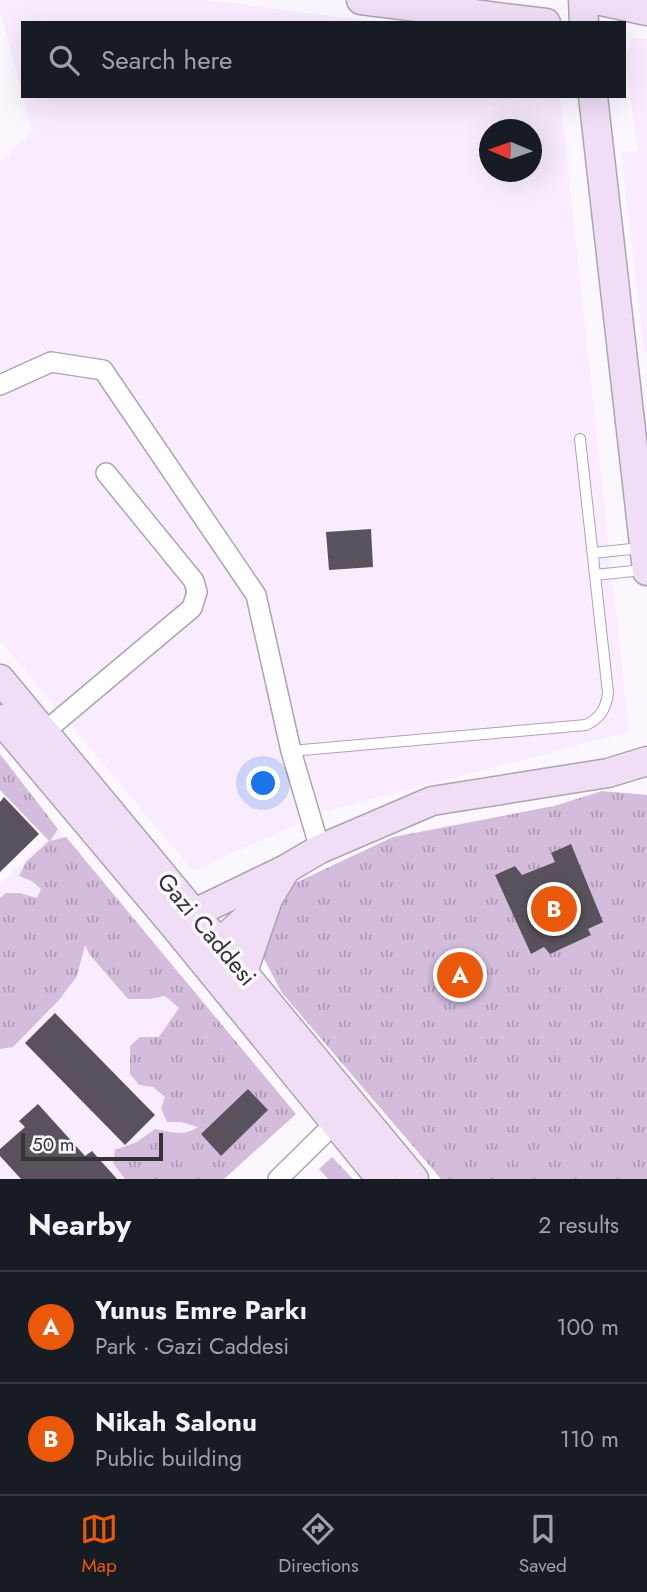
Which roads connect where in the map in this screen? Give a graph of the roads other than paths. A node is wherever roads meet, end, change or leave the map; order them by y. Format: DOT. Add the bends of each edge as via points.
graph roads {
  1 [pos="361,0"];
  2 [pos="583,0"];
  3 [pos="597,0"];
  4 [pos="647,11"];
  5 [pos="530,21"];
  6 [pos="584,21"];
  7 [pos="626,27"];
  8 [pos="647,27"];
  9 [pos="593,98"];
  10 [pos="0,385"];
  11 [pos="580,439"];
  12 [pos="106,473"];
  13 [pos="593,553"];
  14 [pos="646,559"];
  15 [pos="595,575"];
  16 [pos="0,679"];
  17 [pos="0,719"];
  18 [pos="43,733"];
  19 [pos="291,751"];
  20 [pos="647,761"];
  21 [pos="608,773"];
  22 [pos="647,775"];
  23 [pos="320,849"];
  24 [pos="286,869"];
  25 [pos="268,899"];
  26 [pos="185,921"];
  27 [pos="209,952"];
  28 [pos="243,972"];
  29 [pos="335,1123"];
  30 [pos="278,1179"];
  31 [pos="382,1179"];
  32 [pos="414,1179"];
  1 -- 5 [label="street"];
  2 -- 6 [label="street"];
  3 -- 4 [label="street"];
  7 -- 8 [label="street"];
  9 -- 14 [label="street"];
  10 -- 19 [label="street" via="51,362 103,370 256,595"];
  11 -- 13 [label="lane"];
  12 -- 18 [label="street" via="194,581 197,598 176,623"];
  13 -- 14 [label="lane"];
  13 -- 15 [label="lane"];
  14 -- 15 [label="lane"];
  15 -- 19 [label="lane" via="608,693 604,709 594,721"];
  16 -- 18 [label="street, Gazi Caddesi"];
  17 -- 26 [label="street, Gazi Caddesi"];
  18 -- 26 [label="street, Gazi Caddesi"];
  19 -- 23 [label="street"];
  20 -- 21 [label="street"];
  21 -- 22 [label="street"];
  21 -- 23 [label="street" via="432,801"];
  23 -- 24 [label="street"];
  24 -- 25 [label="street"];
  24 -- 26 [label="street"];
  25 -- 27 [label="street"];
  25 -- 28 [label="street"];
  26 -- 27 [label="street, Gazi Caddesi"];
  27 -- 28 [label="street, Gazi Caddesi"];
  27 -- 29 [label="street, Gazi Caddesi"];
  28 -- 32 [label="street, Gazi Caddesi"];
  29 -- 30 [label="street"];
  29 -- 31 [label="street, Gazi Caddesi"];
}
